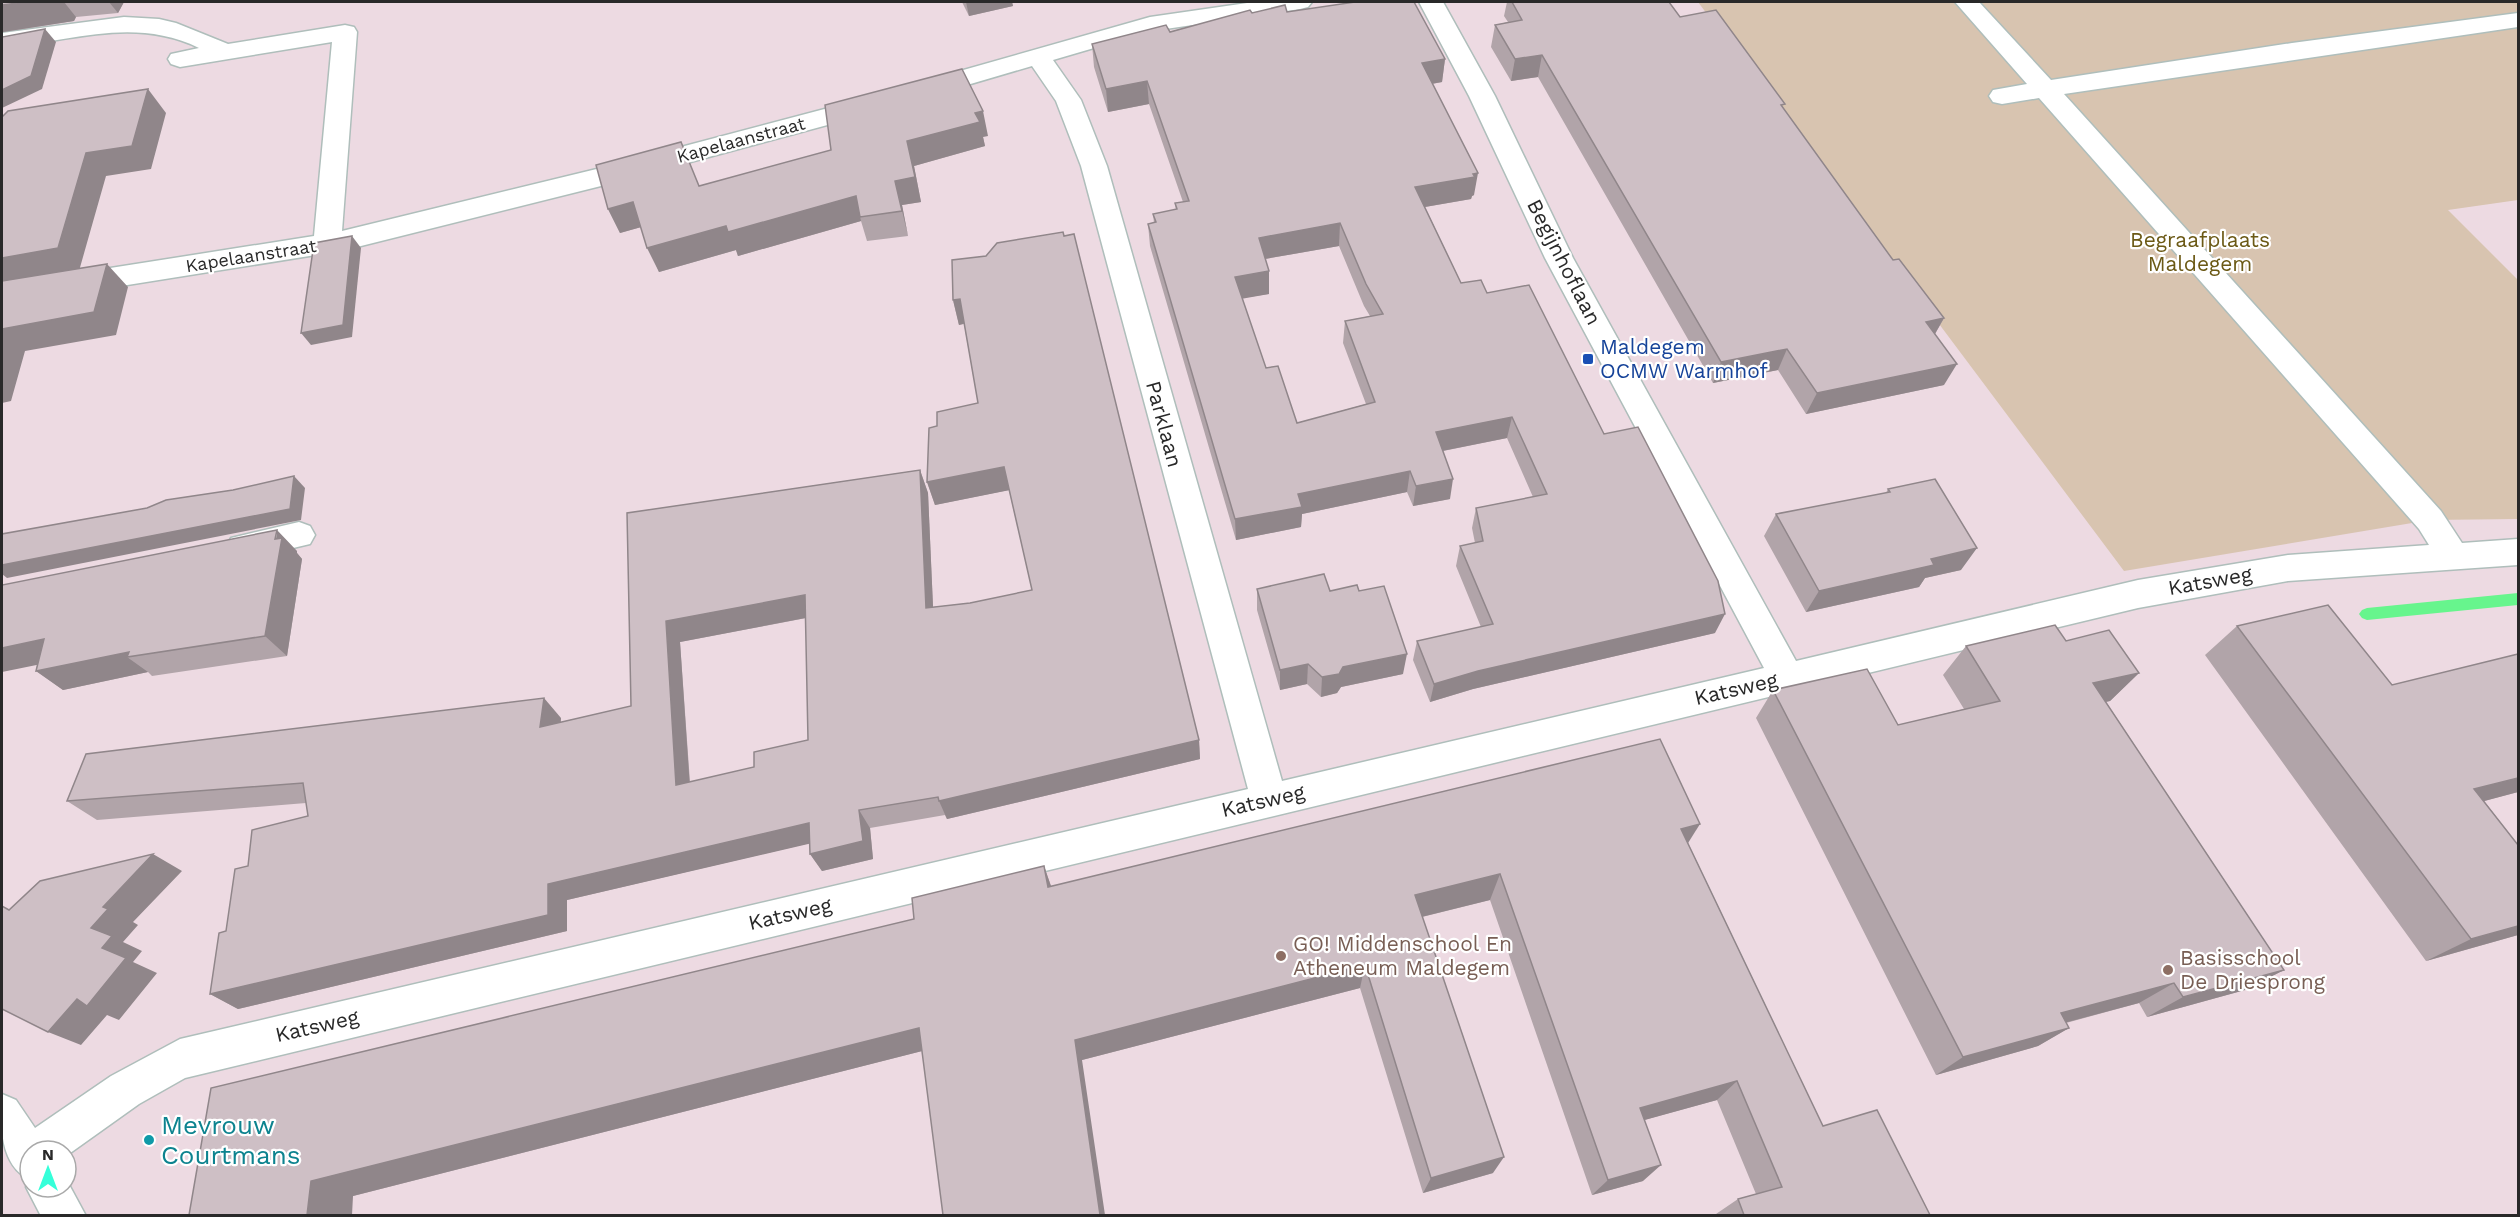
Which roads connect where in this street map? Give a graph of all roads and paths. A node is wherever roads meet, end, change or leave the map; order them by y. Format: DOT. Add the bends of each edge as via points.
graph roads {
  1 [pos="1300,2"];
  2 [pos="1431,2"];
  3 [pos="1967,2"];
  4 [pos="2480,2"];
  5 [pos="2512,21"];
  6 [pos="2,41"];
  7 [pos="223,51"];
  8 [pos="1038,57"];
  9 [pos="180,59"];
  10 [pos="2045,90"];
  11 [pos="2002,96"];
  12 [pos="327,244"];
  13 [pos="2,294"];
  14 [pos="299,535"];
  15 [pos="2518,552"];
  16 [pos="207,554"];
  17 [pos="2453,555"];
  18 [pos="1787,677"];
  19 [pos="1269,800"];
  20 [pos="2,1114"];
  21 [pos="19,1139"];
  22 [pos="61,1139"];
  23 [pos="56,1199"];
  24 [pos="65,1215"];
  1 -- 8 [label="street, Kapelaanstraat" via="1150,24"];
  2 -- 18 [label="street, Begijnhoflaan" via="1482,96 1559,258"];
  3 -- 10 [label="street"];
  4 -- 5 [label="street"];
  5 -- 10 [label="street"];
  6 -- 7 [label="street" via="157,25 191,34"];
  7 -- 9 [label="street"];
  7 -- 12 [label="street" via="345,32"];
  8 -- 12 [label="street, Kapelaanstraat" via="609,175"];
  8 -- 19 [label="street, Parklaan" via="1068,100 1094,166"];
  10 -- 11 [label="street"];
  10 -- 17 [label="street" via="2430,520"];
  12 -- 13 [label="street, Kapelaanstraat"];
  14 -- 16 [label="street"];
  15 -- 17 [label="street, Katsweg"];
  17 -- 18 [label="street, Katsweg" via="2288,568 2138,594"];
  18 -- 19 [label="street, Katsweg"];
  19 -- 22 [label="street, Katsweg" via="180,1059 102,1103"];
  20 -- 21 [label="street"];
  23 -- 24 [label="street"];
}
